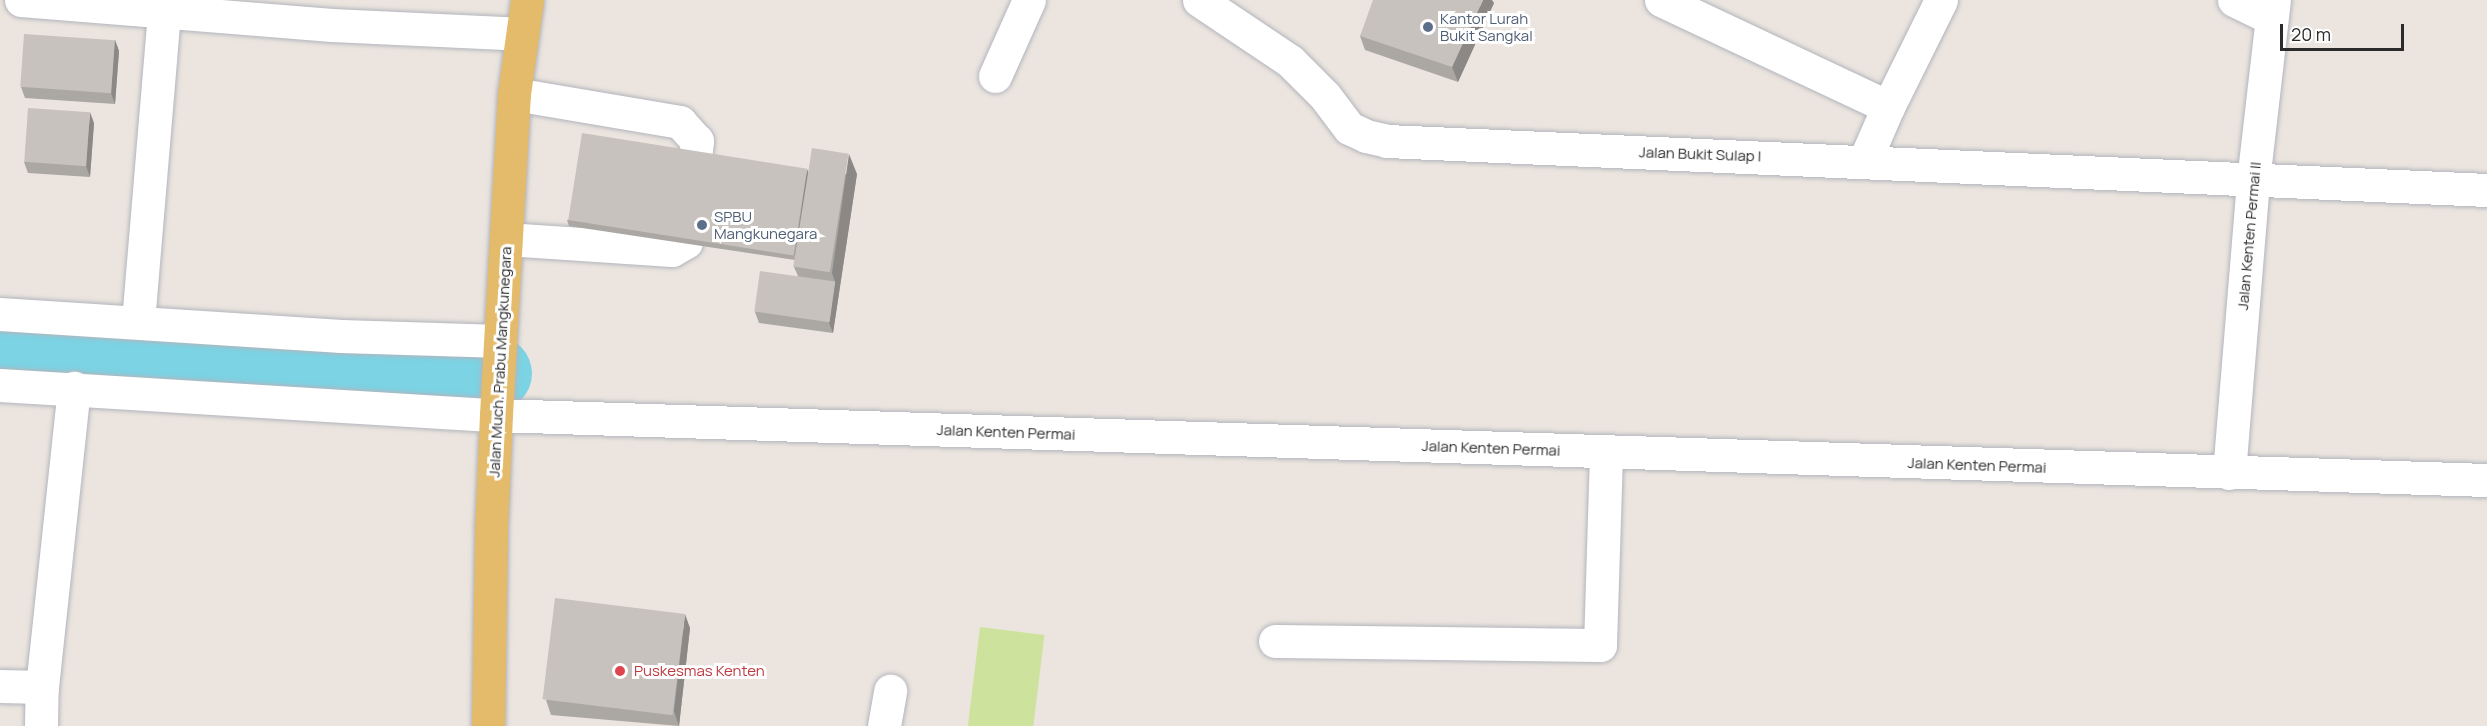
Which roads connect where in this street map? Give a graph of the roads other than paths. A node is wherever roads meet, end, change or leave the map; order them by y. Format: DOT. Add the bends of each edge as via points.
graph roads {
  1 [pos="21,0"];
  2 [pos="527,0"];
  3 [pos="1029,0"];
  4 [pos="1199,0"];
  5 [pos="1661,0"];
  6 [pos="1941,0"];
  7 [pos="2234,0"];
  8 [pos="165,6"];
  9 [pos="2272,9"];
  10 [pos="522,34"];
  11 [pos="995,76"];
  12 [pos="514,94"];
  13 [pos="1888,107"];
  14 [pos="1864,160"];
  15 [pos="2253,181"];
  16 [pos="2487,190"];
  17 [pos="506,239"];
  18 [pos="0,314"];
  19 [pos="138,322"];
  20 [pos="500,341"];
  21 [pos="0,384"];
  22 [pos="74,388"];
  23 [pos="496,415"];
  24 [pos="1606,452"];
  25 [pos="2229,473"];
  26 [pos="2487,480"];
  27 [pos="1275,641"];
  28 [pos="0,687"];
  29 [pos="42,687"];
  30 [pos="890,691"];
  31 [pos="41,726"];
  32 [pos="488,726"];
  33 [pos="884,726"];
  1 -- 8 [label="street"];
  2 -- 10 [label="main road, Jalan Much. Prabu Mangkunegara"];
  3 -- 11 [label="street"];
  4 -- 14 [label="street, Jalan Bukit Sulap I" via="1290,61 1325,96 1349,128 1366,136 1387,141"];
  5 -- 13 [label="street"];
  6 -- 13 [label="street"];
  7 -- 9 [label="street"];
  8 -- 10 [label="street" via="332,25"];
  8 -- 19 [label="street"];
  9 -- 15 [label="street, Jalan Kenten Permai II"];
  10 -- 12 [label="main road, Jalan Much. Prabu Mangkunegara"];
  12 -- 17 [label="main road, Jalan Much. Prabu Mangkunegara"];
  12 -- 17 [label="street" via="680,122 697,141 686,242 672,250"];
  13 -- 14 [label="street"];
  14 -- 15 [label="street, Jalan Bukit Sulap I"];
  15 -- 16 [label="street, Jalan Bukit Sulap I"];
  15 -- 25 [label="street, Jalan Kenten Permai II"];
  17 -- 20 [label="main road, Jalan Much. Prabu Mangkunegara"];
  18 -- 19 [label="street"];
  19 -- 20 [label="street" via="341,336"];
  20 -- 23 [label="main road, Jalan Much. Prabu Mangkunegara"];
  21 -- 22 [label="street, Jalan Kenten Permai"];
  22 -- 23 [label="street, Jalan Kenten Permai"];
  22 -- 29 [label="street"];
  23 -- 24 [label="street, Jalan Kenten Permai"];
  23 -- 32 [label="main road, Jalan Much. Prabu Mangkunegara"];
  24 -- 25 [label="street, Jalan Kenten Permai"];
  24 -- 27 [label="street" via="1600,645"];
  25 -- 26 [label="street, Jalan Kenten Permai"];
  28 -- 29 [label="street"];
  29 -- 31 [label="street"];
  30 -- 33 [label="street"];
}
